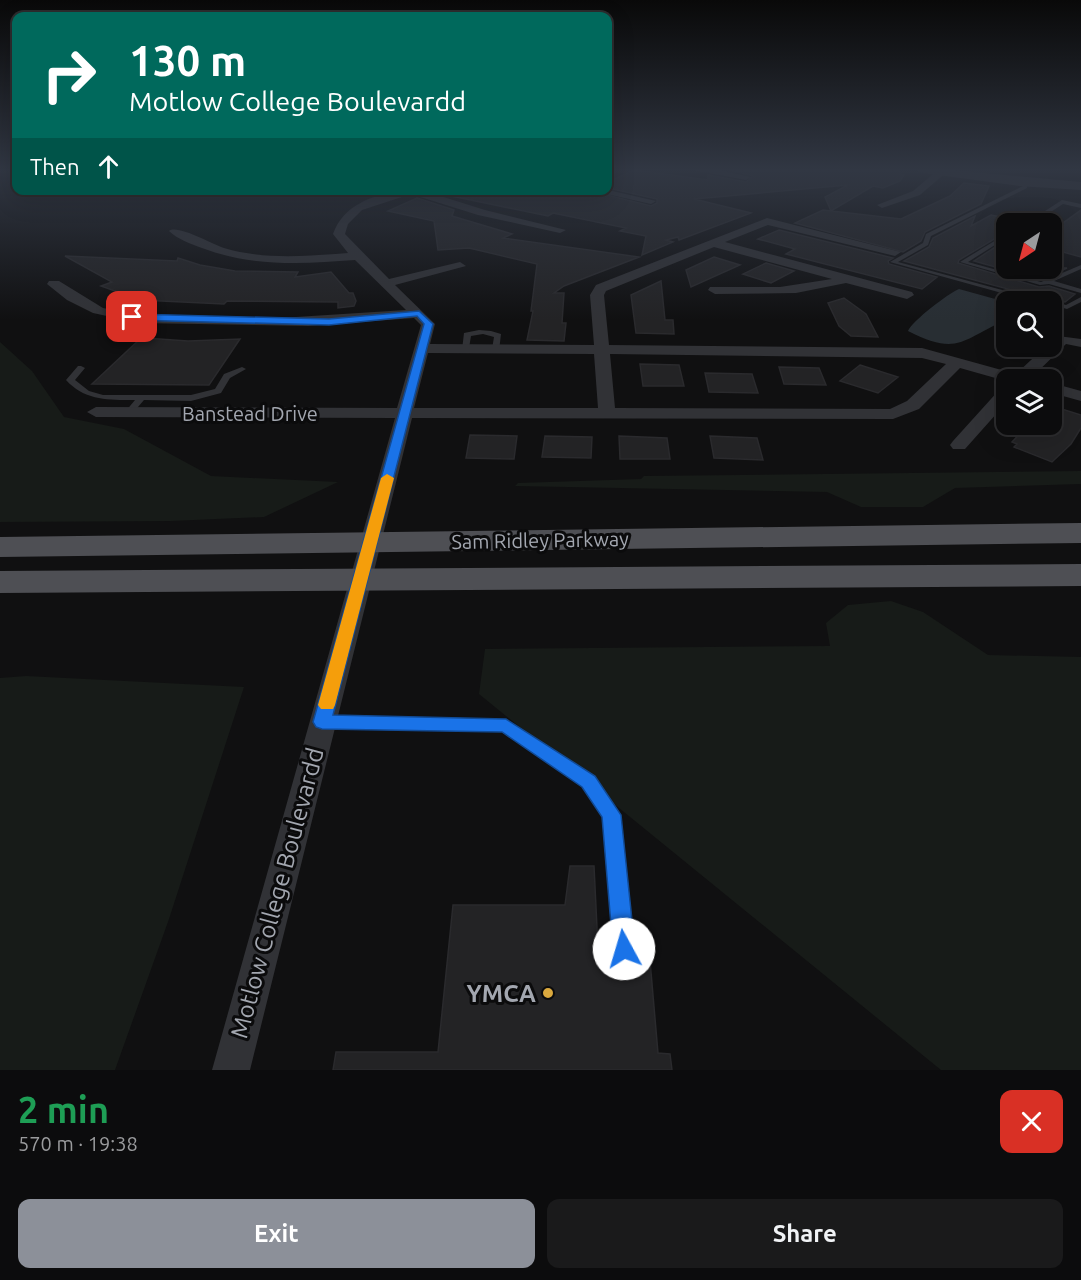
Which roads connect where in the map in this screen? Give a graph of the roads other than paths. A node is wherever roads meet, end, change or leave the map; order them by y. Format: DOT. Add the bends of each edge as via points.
graph roads {
  1 [pos="345,220"];
  2 [pos="514,220"];
  3 [pos="960,220"];
  4 [pos="560,230"];
  5 [pos="175,231"];
  6 [pos="996,242"];
  7 [pos="714,243"];
  8 [pos="895,252"];
  9 [pos="358,256"];
  10 [pos="460,266"];
  11 [pos="1081,267"];
  12 [pos="996,271"];
  13 [pos="845,279"];
  14 [pos="1024,279"];
  15 [pos="1047,281"];
  16 [pos="54,284"];
  17 [pos="387,284"];
  18 [pos="715,290"];
  19 [pos="1002,291"];
  20 [pos="1081,291"];
  21 [pos="907,295"];
  22 [pos="1081,299"];
  23 [pos="1062,306"];
  24 [pos="419,313"];
  25 [pos="1081,344"];
  26 [pos="422,348"];
  27 [pos="603,350"];
  28 [pos="957,362"];
  29 [pos="81,368"];
  30 [pos="242,369"];
  31 [pos="1031,369"];
  32 [pos="996,373"];
  33 [pos="1062,391"];
  34 [pos="1081,396"];
  35 [pos="142,397"];
  36 [pos="996,404"];
  37 [pos="96,412"];
  38 [pos="129,412"];
  39 [pos="405,415"];
  40 [pos="607,415"];
  41 [pos="959,445"];
  42 [pos="1081,533"];
  43 [pos="369,542"];
  44 [pos="0,547"];
  45 [pos="1081,575"];
  46 [pos="359,579"];
  47 [pos="0,582"];
  48 [pos="322,722"];
  49 [pos="624,949"];
  50 [pos="231,1070"];
  1 -- 9 [label="street" via="339,234"];
  2 -- 4 [label="street"];
  3 -- 19 [label="lane" via="928,236 926,244 893,262"];
  5 -- 9 [label="street" via="211,249 249,258"];
  6 -- 12 [label="lane" via="963,262"];
  7 -- 8 [label="street" via="767,221"];
  7 -- 13 [label="street"];
  7 -- 27 [label="street" via="601,288 597,295"];
  9 -- 17 [label="street"];
  10 -- 17 [label="street"];
  11 -- 15 [label="lane"];
  13 -- 18 [label="street" via="785,292"];
  13 -- 21 [label="street"];
  14 -- 15 [label="lane" via="1042,284"];
  15 -- 20 [label="lane"];
  16 -- 24 [label="street" via="72,298 107,313 159,319 329,322"];
  17 -- 24 [label="street"];
  22 -- 23 [label="lane"];
  24 -- 26 [label="street, Motlow College Boulevardd" via="428,324"];
  25 -- 31 [label="street" via="1063,339"];
  26 -- 27 [label="street"];
  26 -- 39 [label="street, Motlow College Boulevardd"];
  27 -- 28 [label="street" via="922,353"];
  27 -- 40 [label="street"];
  28 -- 32 [label="street"];
  28 -- 40 [label="street, Banstead Drive" via="913,405 893,414"];
  29 -- 35 [label="lane" via="70,380 81,392 93,397"];
  30 -- 35 [label="lane" via="226,376 218,391 191,398"];
  33 -- 34 [label="street"];
  35 -- 38 [label="lane"];
  36 -- 41 [label="street"];
  37 -- 38 [label="street, Banstead Drive"];
  38 -- 39 [label="street, Banstead Drive"];
  39 -- 40 [label="street, Banstead Drive"];
  39 -- 43 [label="street, Motlow College Boulevardd"];
  42 -- 43 [label="main road, Sam Ridley Parkway"];
  43 -- 44 [label="main road, Sam Ridley Parkway"];
  43 -- 46 [label="street, Motlow College Boulevardd"];
  45 -- 46 [label="main road, Sam Ridley Parkway"];
  46 -- 47 [label="main road, Sam Ridley Parkway"];
  46 -- 48 [label="street, Motlow College Boulevardd"];
  48 -- 49 [label="lane" via="506,726 588,781 611,815"];
  48 -- 50 [label="street, Motlow College Boulevardd"];
}
